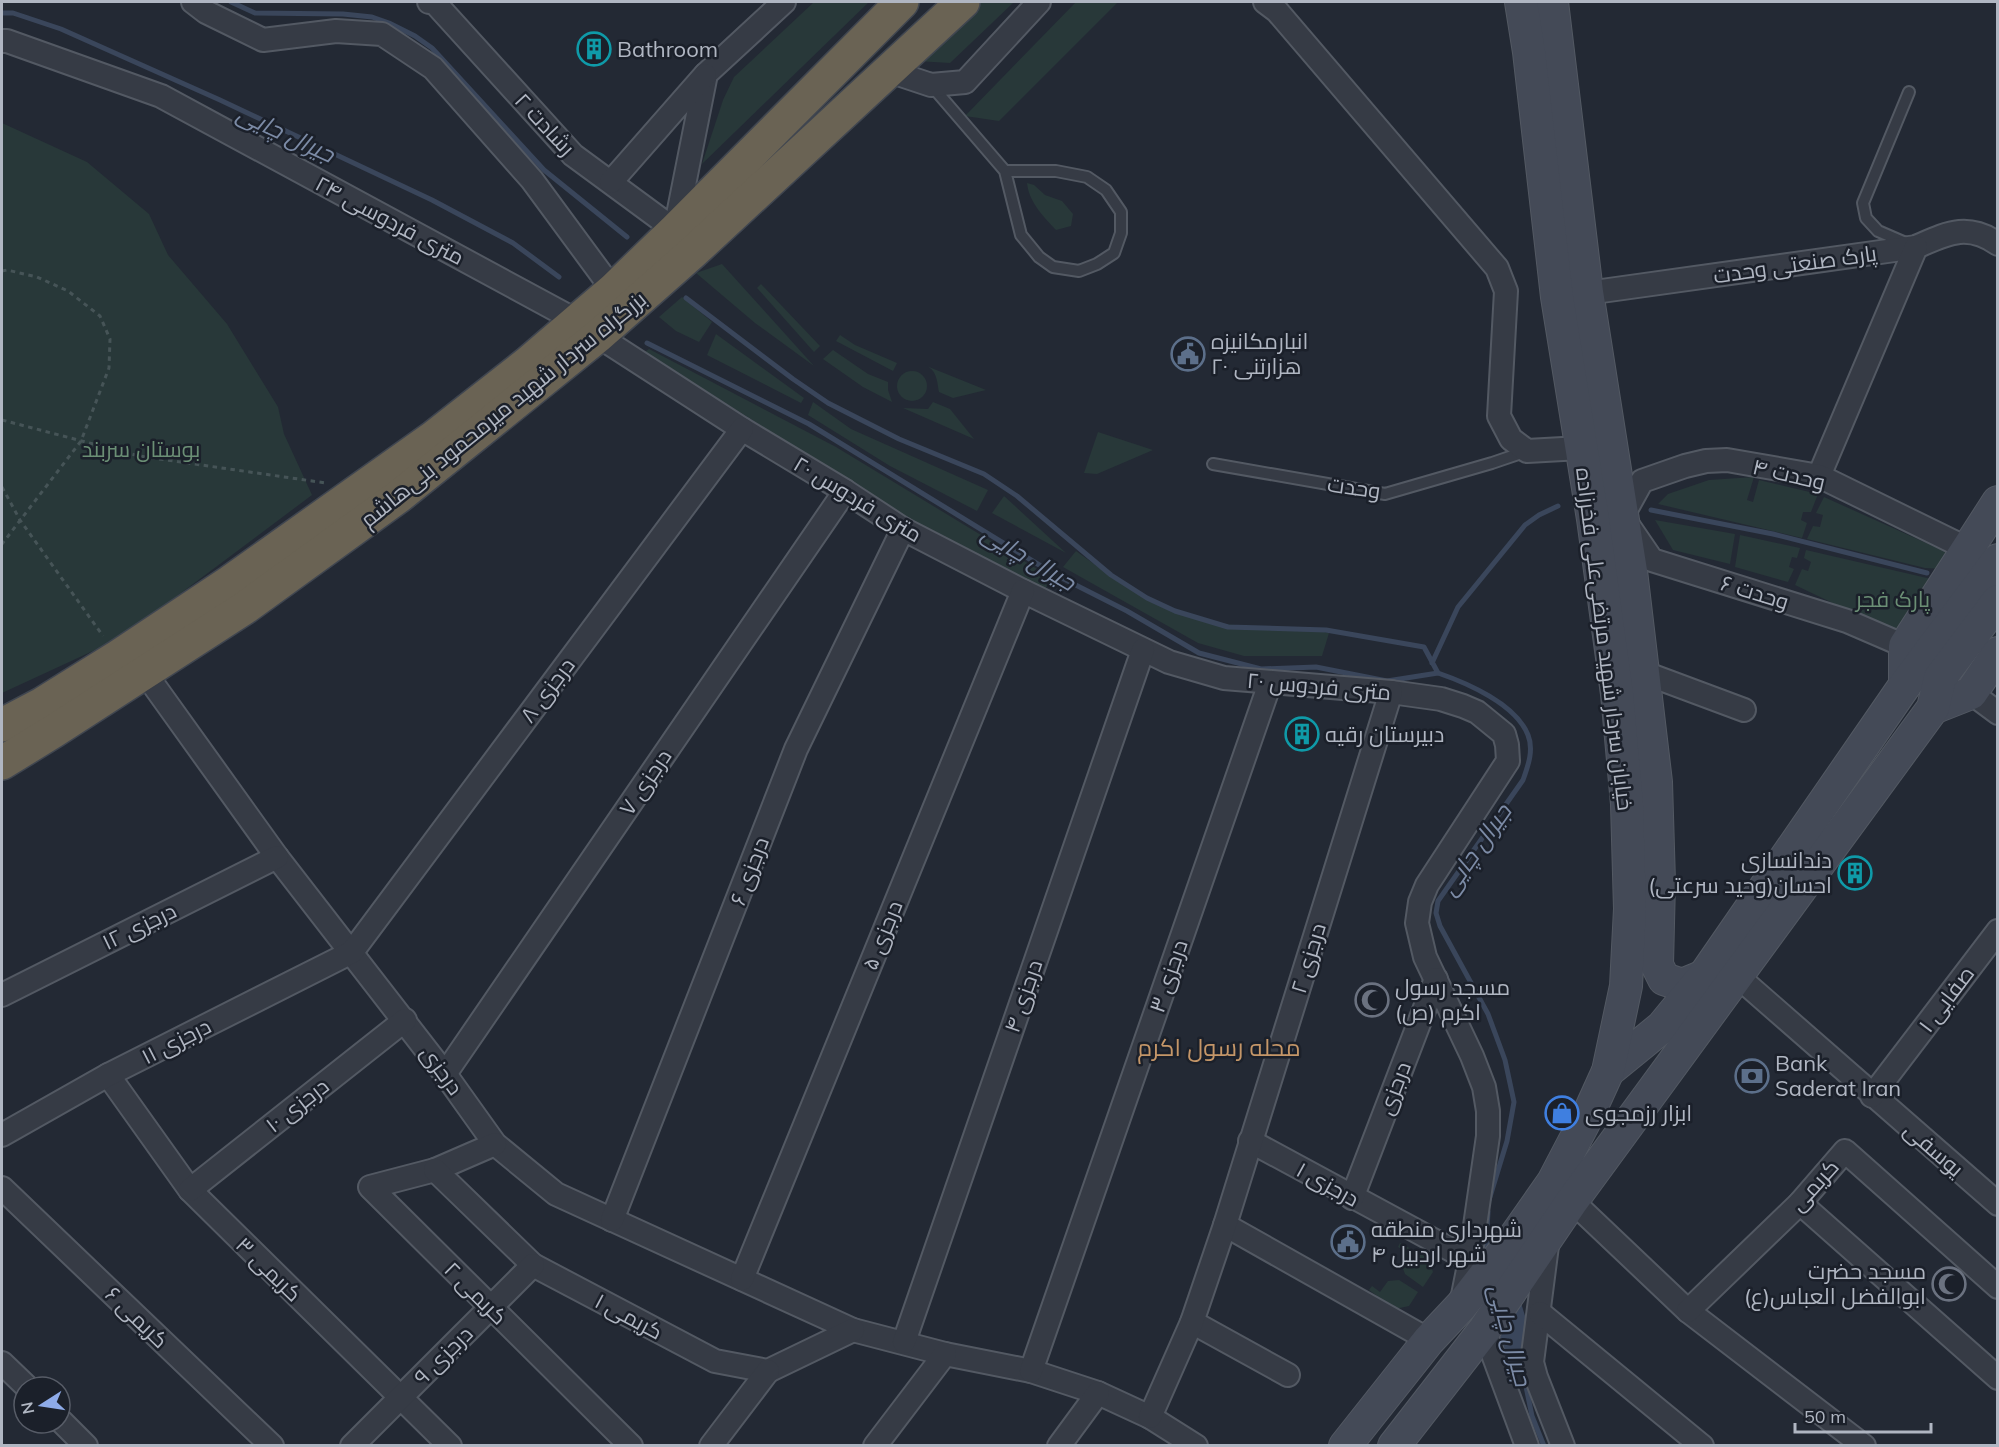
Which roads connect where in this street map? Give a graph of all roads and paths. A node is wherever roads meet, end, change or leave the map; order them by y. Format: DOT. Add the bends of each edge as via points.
graph roads {
  1 [pos="193,2"];
  2 [pos="434,2"];
  3 [pos="784,2"];
  4 [pos="902,2"];
  5 [pos="963,2"];
  6 [pos="1039,2"];
  7 [pos="1265,2"];
  8 [pos="1521,2"];
  9 [pos="1552,2"];
  10 [pos="2,41"];
  11 [pos="889,71"];
  12 [pos="706,74"];
  13 [pos="931,85"];
  14 [pos="1909,92"];
  15 [pos="1005,171"];
  16 [pos="610,182"];
  17 [pos="675,230"];
  18 [pos="1998,244"];
  19 [pos="1916,248"];
  20 [pos="2,272"];
  21 [pos="613,290"];
  22 [pos="1587,292"];
  23 [pos="1557,297"];
  24 [pos="588,329"];
  25 [pos="2,420"];
  26 [pos="742,429"];
  27 [pos="81,441"];
  28 [pos="1581,448"];
  29 [pos="1527,451"];
  30 [pos="1213,464"];
  31 [pos="1819,476"];
  32 [pos="2,487"];
  33 [pos="360,489"];
  34 [pos="845,490"];
  35 [pos="1998,502"];
  36 [pos="1607,518"];
  37 [pos="20,520"];
  38 [pos="903,529"];
  39 [pos="2,544"];
  40 [pos="1966,548"];
  41 [pos="1998,560"];
  42 [pos="1023,591"];
  43 [pos="1998,601"];
  44 [pos="1143,650"];
  45 [pos="1998,652"];
  46 [pos="1928,655"];
  47 [pos="132,665"];
  48 [pos="1642,672"];
  49 [pos="1270,683"];
  50 [pos="1391,692"];
  51 [pos="1971,693"];
  52 [pos="1933,708"];
  53 [pos="1744,710"];
  54 [pos="1998,713"];
  55 [pos="2,725"];
  56 [pos="2,763"];
  57 [pos="277,857"];
  58 [pos="1998,931"];
  59 [pos="352,952"];
  60 [pos="1736,975"];
  61 [pos="1704,976"];
  62 [pos="1436,979"];
  63 [pos="2,993"];
  64 [pos="405,1020"];
  65 [pos="1608,1071"];
  66 [pos="445,1074"];
  67 [pos="108,1075"];
  68 [pos="1872,1096"];
  69 [pos="2,1135"];
  70 [pos="1250,1141"];
  71 [pos="495,1144"];
  72 [pos="435,1170"];
  73 [pos="2,1188"];
  74 [pos="190,1190"];
  75 [pos="1352,1198"];
  76 [pos="1996,1200"];
  77 [pos="1572,1201"];
  78 [pos="1800,1203"];
  79 [pos="612,1220"];
  80 [pos="1225,1225"];
  81 [pos="1545,1242"];
  82 [pos="1470,1260"];
  83 [pos="533,1265"];
  84 [pos="742,1279"];
  85 [pos="1998,1287"];
  86 [pos="1460,1307"];
  87 [pos="490,1308"];
  88 [pos="1688,1311"];
  89 [pos="1540,1313"];
  90 [pos="1192,1322"];
  91 [pos="853,1330"];
  92 [pos="1484,1330"];
  93 [pos="1429,1340"];
  94 [pos="904,1342"];
  95 [pos="945,1354"];
  96 [pos="2,1363"];
  97 [pos="768,1371"];
  98 [pos="1031,1371"];
  99 [pos="14,1375"];
  100 [pos="1288,1375"];
  101 [pos="1998,1378"];
  102 [pos="1098,1393"];
  103 [pos="401,1397"];
  104 [pos="1150,1417"];
  105 [pos="72,1432"];
  106 [pos="86,1446"];
  107 [pos="272,1446"];
  108 [pos="352,1446"];
  109 [pos="450,1446"];
  110 [pos="631,1446"];
  111 [pos="711,1446"];
  112 [pos="875,1446"];
  113 [pos="1059,1446"];
  114 [pos="1196,1446"];
  115 [pos="1345,1446"];
  116 [pos="1394,1446"];
  117 [pos="1527,1446"];
  118 [pos="1563,1446"];
  119 [pos="1702,1446"];
  120 [pos="1864,1446"];
  1 -- 21 [label="street" via="263,40 336,31 382,34 433,68 532,180"];
  2 -- 16 [label="street, رشادت ۲" via="573,155"];
  3 -- 12 [label="street"];
  4 -- 17 [label="highway, بزرگراه سردار شهید میرمحمود بنی‌هاشم"];
  5 -- 11 [label="highway, بزرگراه سردار شهید میرمحمود بنی‌هاشم"];
  6 -- 13 [label="street" via="965,82"];
  7 -- 29 [label="street" via="1497,268 1506,291 1498,416 1510,439"];
  8 -- 23 [label="main road, خیابان سردار شهید مرتضی‌علی فخرزاده"];
  9 -- 22 [label="main road, خیابان سردار شهید مرتضی‌علی فخرزاده"];
  10 -- 24 [label="street, ۲۴ متری فردوسی" via="161,96"];
  11 -- 13 [label="street"];
  11 -- 24 [label="highway, بزرگراه سردار شهید میرمحمود بنی‌هاشم" via="692,253"];
  12 -- 16 [label="street"];
  12 -- 17 [label="street"];
  13 -- 15 [label="lane"];
  14 -- 19 [label="lane" via="1863,203 1866,218 1878,231"];
  15 -- 15 [label="lane" via="1022,235 1039,257 1053,267 1079,271 1114,253 1121,232 1121,212 1106,190 1087,177 1056,171"];
  16 -- 17 [label="street, رشادت ۲"];
  17 -- 21 [label="highway, بزرگراه سردار شهید میرمحمود بنی‌هاشم"];
  18 -- 19 [label="street, پارک صنعتی وحدت" via="1968,231 1951,232"];
  19 -- 22 [label="street, پارک صنعتی وحدت"];
  19 -- 31 [label="street"];
  20 -- 27 [label="path" via="37,277 68,291 100,315 110,339 108,368"];
  21 -- 24 [label="highway, بزرگراه سردار شهید میرمحمود بنی‌هاشم"];
  22 -- 23 [label="street, پارک صنعتی وحدت"];
  22 -- 36 [label="main road, خیابان سردار شهید مرتضی‌علی فخرزاده"];
  23 -- 28 [label="main road, خیابان سردار شهید مرتضی‌علی فخرزاده"];
  24 -- 26 [label="street, ۲۰ متری فردوس"];
  24 -- 33 [label="highway, بزرگراه سردار شهید میرمحمود بنی‌هاشم" via="528,363"];
  24 -- 47 [label="highway, بزرگراه سردار شهید میرمحمود بنی‌هاشم" via="398,497 243,609"];
  25 -- 27 [label="path"];
  26 -- 34 [label="street, ۲۰ متری فردوس"];
  26 -- 59 [label="street, درجزی ۸"];
  27 -- 33 [label="path" via="140,456"];
  27 -- 37 [label="path"];
  28 -- 29 [label="street"];
  28 -- 36 [label="main road, خیابان سردار شهید مرتضی‌علی فخرزاده"];
  29 -- 30 [label="lane, وحدت" via="1385,494"];
  31 -- 36 [label="street, وحدت ۴" via="1728,460 1706,461 1642,481"];
  31 -- 40 [label="street, وحدت ۴"];
  32 -- 37 [label="path"];
  33 -- 47 [label="highway, بزرگراه سردار شهید میرمحمود بنی‌هاشم" via="230,582"];
  34 -- 38 [label="street, ۲۰ متری فردوس"];
  34 -- 66 [label="street, درجزی ۷"];
  35 -- 40 [label="main road"];
  36 -- 46 [label="street, وحدت ۶" via="1652,560 1847,621"];
  36 -- 48 [label="main road, خیابان سردار شهید مرتضی‌علی فخرزاده" via="1631,571"];
  36 -- 65 [label="main road, خیابان سردار شهید مرتضی‌علی فخرزاده" via="1630,885 1626,986"];
  37 -- 39 [label="path"];
  37 -- 47 [label="path"];
  38 -- 42 [label="street, ۲۰ متری فردوس"];
  38 -- 79 [label="street, درجزی ۶" via="796,749"];
  40 -- 46 [label="main road"];
  41 -- 46 [label="main road"];
  42 -- 44 [label="street, ۲۰ متری فردوس"];
  42 -- 84 [label="street, درجزی ۵"];
  43 -- 46 [label="main road"];
  44 -- 49 [label="street, ۲۰ متری فردوس" via="1196,671"];
  44 -- 94 [label="street, درجزی ۴"];
  45 -- 51 [label="main road"];
  46 -- 52 [label="main road" via="1940,678"];
  46 -- 61 [label="main road"];
  47 -- 55 [label="highway, بزرگراه سردار شهید میرمحمود بنی‌هاشم"];
  47 -- 56 [label="highway, بزرگراه سردار شهید میرمحمود بنی‌هاشم"];
  47 -- 57 [label="street, درجزی"];
  48 -- 53 [label="street"];
  48 -- 61 [label="main road, خیابان سردار شهید مرتضی‌علی فخرزاده" via="1656,782 1657,964 1664,979 1682,985"];
  49 -- 50 [label="street, ۲۰ متری فردوس"];
  49 -- 98 [label="street, درجزی ۳"];
  50 -- 62 [label="street, ۲۰ متری فردوس" via="1441,699 1477,712 1504,734 1507,745 1508,761 1501,774 1427,885 1420,902 1420,940"];
  50 -- 70 [label="street, درجزی ۲"];
  51 -- 52 [label="main road"];
  51 -- 54 [label="street"];
  52 -- 60 [label="main road"];
  57 -- 59 [label="street, درجزی"];
  57 -- 63 [label="street, درجزی ۱۲"];
  58 -- 68 [label="street, صفایی ۱"];
  59 -- 64 [label="street, درجزی"];
  59 -- 67 [label="street, درجزی ۱۱"];
  60 -- 68 [label="street, یوسفی"];
  60 -- 77 [label="main road"];
  61 -- 65 [label="main road" via="1662,1027"];
  62 -- 75 [label="street, درجزی"];
  62 -- 82 [label="street, ۲۰ متری فردوس" via="1484,1087 1488,1111"];
  64 -- 66 [label="street, درجزی"];
  64 -- 74 [label="street, درجزی ۱۰"];
  65 -- 86 [label="main road, خیابان سردار شهید مرتضی‌علی فخرزاده" via="1553,1182"];
  66 -- 71 [label="street, درجزی"];
  67 -- 69 [label="street, درجزی ۱۱"];
  67 -- 74 [label="street, کریمی ۳"];
  68 -- 76 [label="street, یوسفی"];
  70 -- 75 [label="street, درجزی ۱"];
  70 -- 80 [label="street, درجزی ۲"];
  71 -- 72 [label="street"];
  71 -- 79 [label="street, درجزی" via="556,1194"];
  72 -- 83 [label="street, کریمی ۱"];
  72 -- 87 [label="street, کریمی ۲" via="370,1187"];
  73 -- 107 [label="street, کریمی ۶"];
  74 -- 103 [label="street, کریمی ۳"];
  75 -- 82 [label="street, درجزی ۱"];
  77 -- 81 [label="main road"];
  77 -- 88 [label="street"];
  78 -- 85 [label="street, کریمی" via="1845,1151"];
  78 -- 88 [label="street, کریمی"];
  78 -- 101 [label="street"];
  79 -- 84 [label="street, درجزی"];
  80 -- 90 [label="street, درجزی ۲"];
  80 -- 93 [label="street"];
  81 -- 89 [label="street"];
  81 -- 92 [label="main road"];
  82 -- 86 [label="street, ۲۰ متری فردوس"];
  83 -- 87 [label="street, درجزی ۹"];
  83 -- 97 [label="street, کریمی ۱" via="715,1361"];
  84 -- 91 [label="street, درجزی"];
  86 -- 93 [label="main road, خیابان سردار شهید مرتضی‌علی فخرزاده"];
  87 -- 103 [label="street, درجزی ۹"];
  87 -- 110 [label="street, کریمی ۲"];
  88 -- 120 [label="street"];
  89 -- 118 [label="street" via="1532,1362"];
  89 -- 119 [label="street"];
  90 -- 100 [label="street"];
  90 -- 104 [label="street, درجزی ۲"];
  91 -- 94 [label="street, درجزی"];
  91 -- 97 [label="street"];
  92 -- 116 [label="main road"];
  92 -- 117 [label="street"];
  93 -- 115 [label="main road, خیابان سردار شهید مرتضی‌علی فخرزاده"];
  94 -- 95 [label="street, درجزی"];
  95 -- 98 [label="street, درجزی"];
  95 -- 112 [label="street"];
  96 -- 99 [label="street"];
  97 -- 111 [label="street"];
  98 -- 102 [label="street, درجزی"];
  102 -- 104 [label="street, درجزی"];
  102 -- 113 [label="street"];
  103 -- 108 [label="street, درجزی ۹"];
  103 -- 109 [label="street, کریمی ۳"];
  104 -- 114 [label="street, درجزی"];
  105 -- 106 [label="street"];
}
